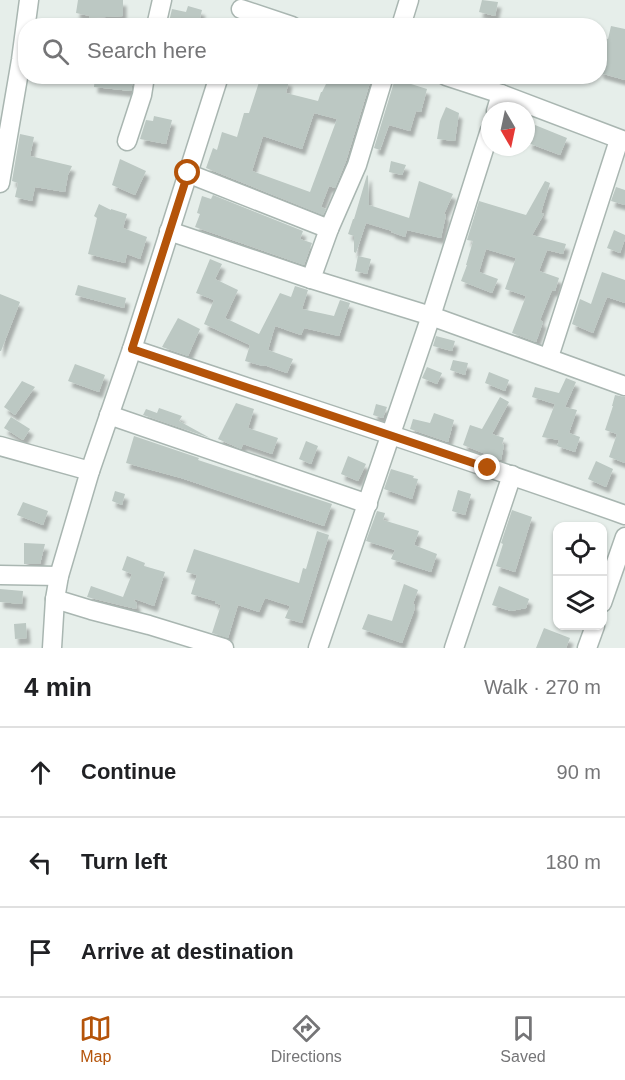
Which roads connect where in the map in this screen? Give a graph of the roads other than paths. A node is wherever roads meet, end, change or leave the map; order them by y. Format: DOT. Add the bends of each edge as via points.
graph roads {
  1 [pos="28,0"];
  2 [pos="162,0"];
  3 [pos="409,0"];
  4 [pos="240,12"];
  5 [pos="26,18"];
  6 [pos="158,18"];
  7 [pos="262,18"];
  8 [pos="403,18"];
  9 [pos="18,78"];
  10 [pos="144,84"];
  11 [pos="216,84"];
  12 [pos="382,84"];
  13 [pos="462,84"];
  14 [pos="499,102"];
  15 [pos="535,113"];
  16 [pos="127,141"];
  17 [pos="622,141"];
  18 [pos="482,156"];
  19 [pos="188,173"];
  20 [pos="0,183"];
  21 [pos="329,229"];
  22 [pos="169,231"];
  23 [pos="311,279"];
  24 [pos="431,316"];
  25 [pos="132,349"];
  26 [pos="549,357"];
  27 [pos="625,386"];
  28 [pos="109,416"];
  29 [pos="391,436"];
  30 [pos="0,446"];
  31 [pos="90,471"];
  32 [pos="512,475"];
  33 [pos="368,504"];
  34 [pos="625,515"];
  35 [pos="625,537"];
  36 [pos="0,575"];
  37 [pos="59,576"];
  38 [pos="607,591"];
  39 [pos="55,599"];
  40 [pos="594,630"];
  41 [pos="52,648"];
  42 [pos="224,648"];
  43 [pos="318,648"];
  44 [pos="454,648"];
  45 [pos="587,648"];
  1 -- 5 [label="street"];
  2 -- 6 [label="street"];
  3 -- 8 [label="street"];
  4 -- 7 [label="street"];
  9 -- 20 [label="street"];
  10 -- 16 [label="street"];
  11 -- 19 [label="street"];
  12 -- 21 [label="street" via="357,165"];
  13 -- 14 [label="street"];
  15 -- 17 [label="street"];
  17 -- 26 [label="street"];
  18 -- 24 [label="street"];
  19 -- 21 [label="street"];
  19 -- 22 [label="street"];
  21 -- 23 [label="street"];
  22 -- 23 [label="street"];
  22 -- 25 [label="street"];
  23 -- 24 [label="street"];
  24 -- 26 [label="street"];
  24 -- 29 [label="street"];
  25 -- 28 [label="street"];
  25 -- 29 [label="street"];
  26 -- 27 [label="street"];
  28 -- 31 [label="street"];
  28 -- 33 [label="street"];
  29 -- 32 [label="street"];
  29 -- 33 [label="street"];
  30 -- 31 [label="street"];
  31 -- 37 [label="street"];
  32 -- 34 [label="street"];
  32 -- 44 [label="street"];
  33 -- 43 [label="street"];
  35 -- 38 [label="street"];
  36 -- 37 [label="street"];
  37 -- 39 [label="street"];
  39 -- 41 [label="street"];
  39 -- 42 [label="street"];
  40 -- 45 [label="street"];
}
